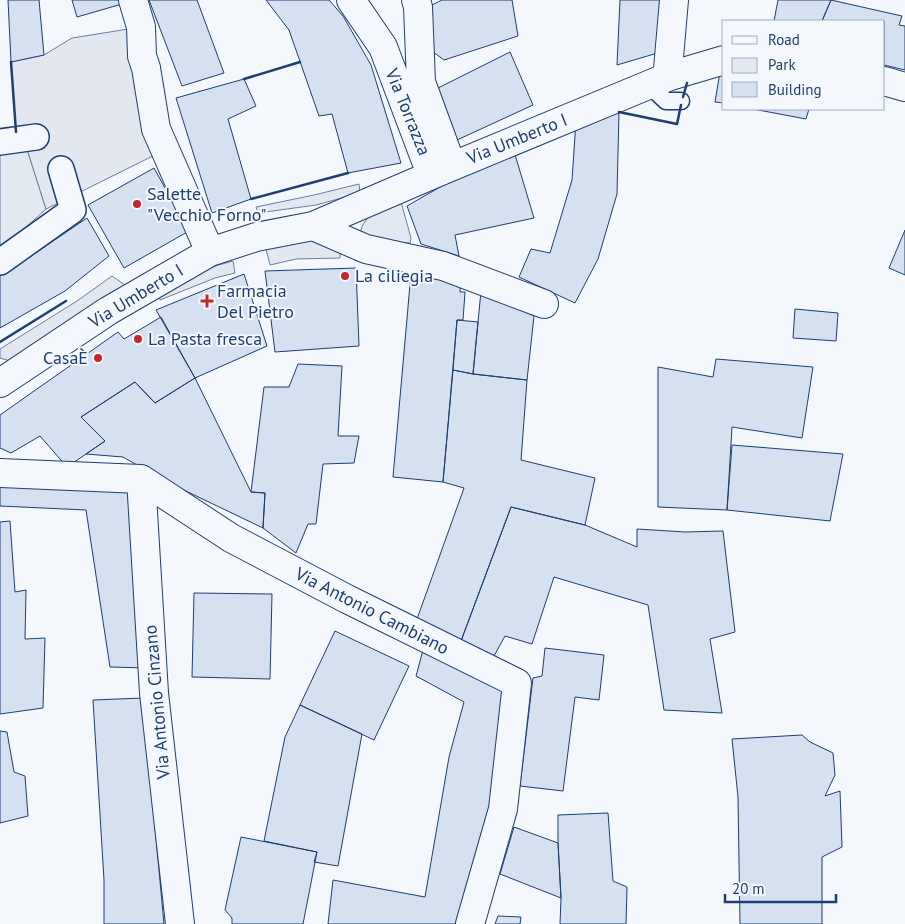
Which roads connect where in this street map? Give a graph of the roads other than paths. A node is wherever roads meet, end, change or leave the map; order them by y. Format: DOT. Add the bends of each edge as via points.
graph roads {
  1 [pos="133,0"];
  2 [pos="351,0"];
  3 [pos="416,0"];
  4 [pos="674,0"];
  5 [pos="722,61"];
  6 [pos="660,80"];
  7 [pos="885,81"];
  8 [pos="905,87"];
  9 [pos="682,102"];
  10 [pos="36,137"];
  11 [pos="0,142"];
  12 [pos="61,169"];
  13 [pos="440,171"];
  14 [pos="313,226"];
  15 [pos="210,252"];
  16 [pos="0,262"];
  17 [pos="544,304"];
  18 [pos="0,383"];
  19 [pos="0,473"];
  20 [pos="141,479"];
  21 [pos="180,924"];
  22 [pos="470,924"];
  1 -- 15 [label="street" via="141,27 142,56 156,129"];
  2 -- 13 [label="street, Via Torrazza" via="383,47 426,161"];
  3 -- 13 [label="street, Via Torrazza" via="421,82 447,154"];
  4 -- 6 [label="street" via="668,69"];
  5 -- 6 [label="street, Via Umberto I"];
  6 -- 9 [label="lane" via="666,100"];
  6 -- 13 [label="street, Via Umberto I"];
  7 -- 8 [label="street"];
  10 -- 11 [label="street"];
  12 -- 16 [label="street" via="73,210"];
  13 -- 14 [label="street, Via Umberto I"];
  14 -- 15 [label="street, Via Umberto I" via="256,237"];
  14 -- 17 [label="street" via="366,250 443,266"];
  15 -- 18 [label="street, Via Umberto I" via="108,311"];
  19 -- 20 [label="street"];
  20 -- 21 [label="street, Via Antonio Cinzano" via="154,693"];
  20 -- 22 [label="street, Via Antonio Cambiano" via="231,538 517,683 503,809"];
}
